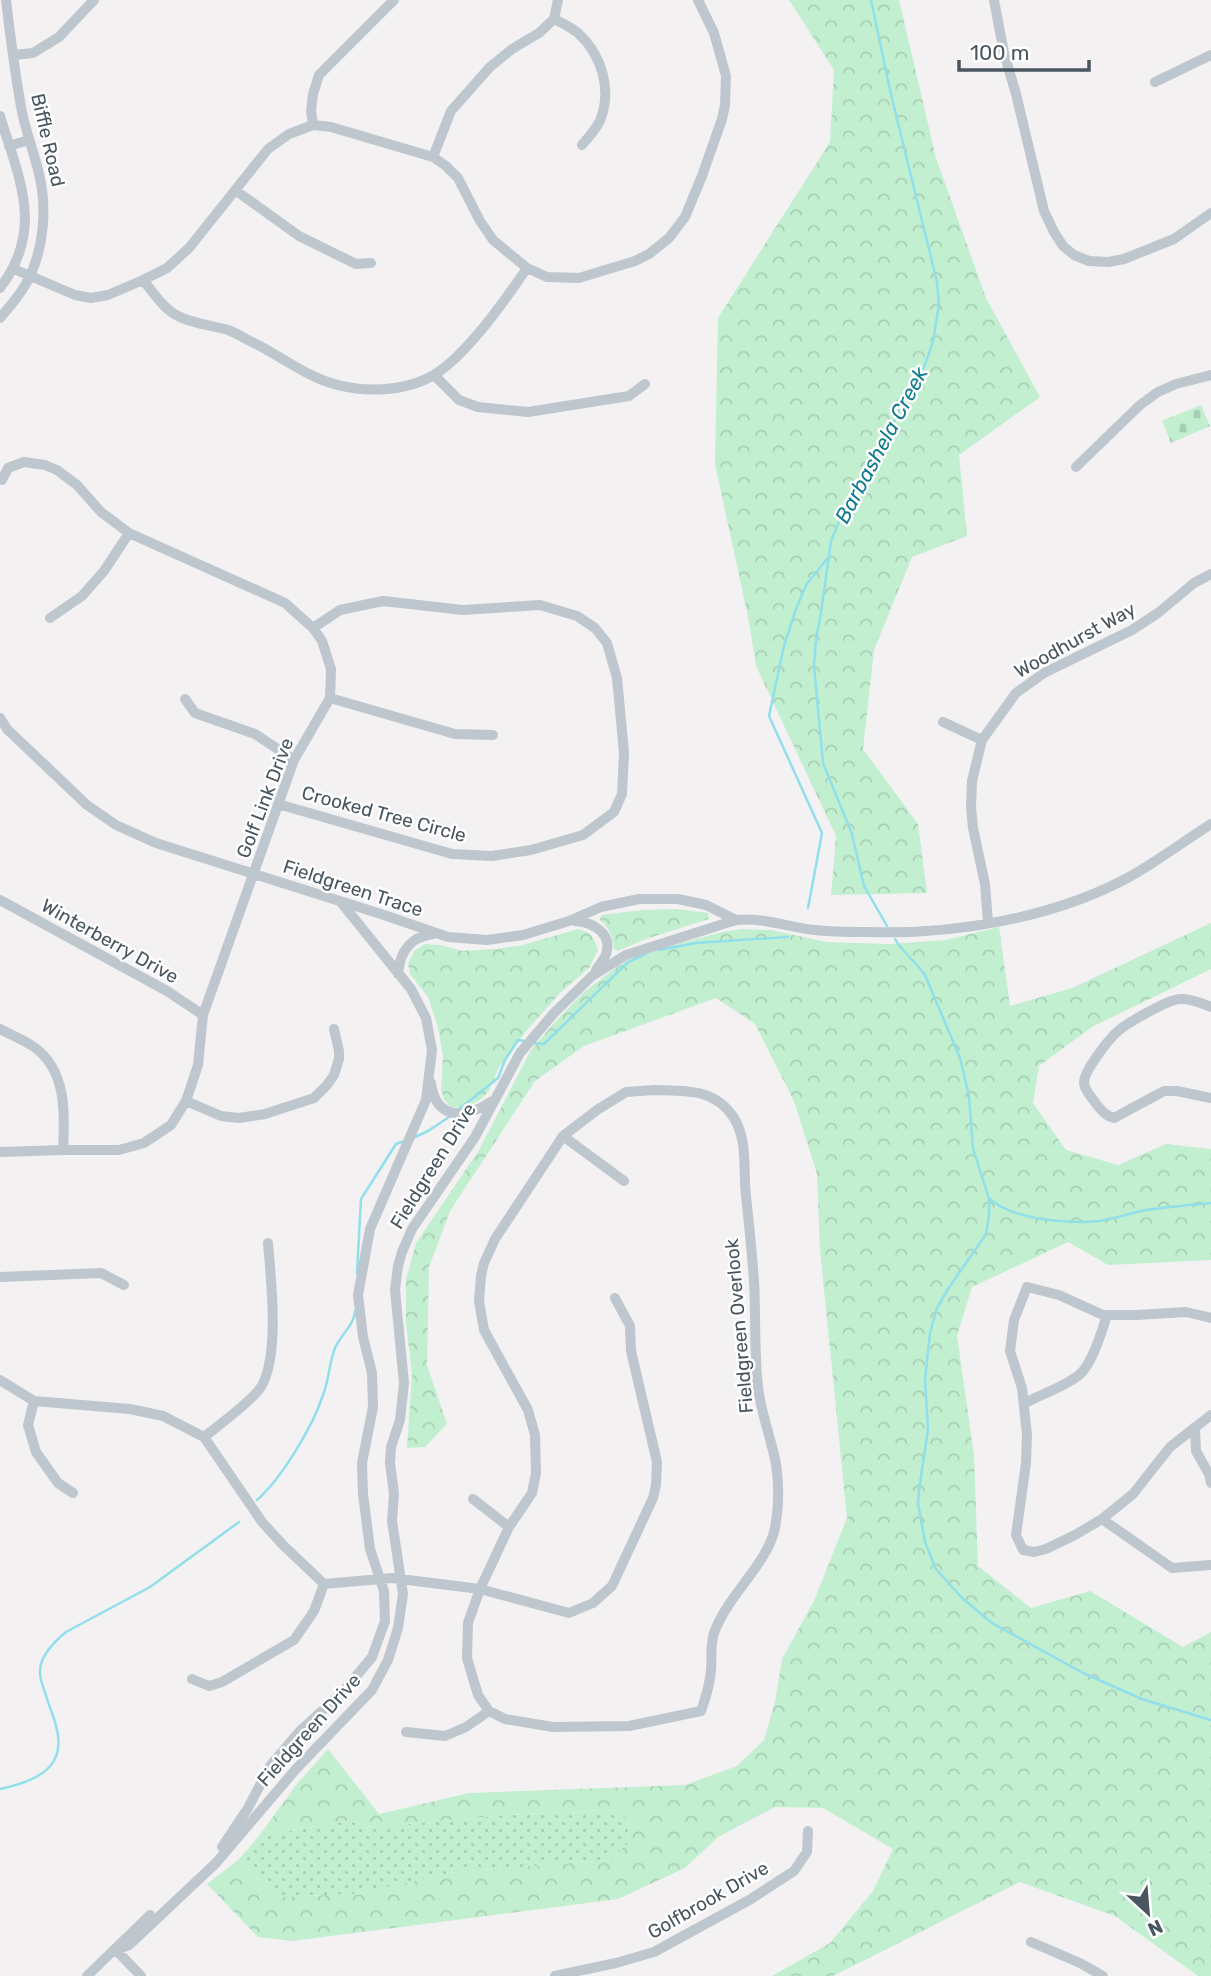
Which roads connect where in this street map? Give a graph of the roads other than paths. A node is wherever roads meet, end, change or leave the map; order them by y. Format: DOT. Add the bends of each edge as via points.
graph roads {
  1 [pos="6,0"];
  2 [pos="94,0"];
  3 [pos="394,0"];
  4 [pos="558,0"];
  5 [pos="698,0"];
  6 [pos="994,0"];
  7 [pos="554,19"];
  8 [pos="14,55"];
  9 [pos="1211,55"];
  10 [pos="1155,82"];
  11 [pos="0,116"];
  12 [pos="313,125"];
  13 [pos="29,141"];
  14 [pos="582,145"];
  15 [pos="9,146"];
  16 [pos="433,157"];
  17 [pos="234,190"];
  18 [pos="1211,213"];
  19 [pos="371,263"];
  20 [pos="527,268"];
  21 [pos="14,269"];
  22 [pos="30,277"];
  23 [pos="144,281"];
  24 [pos="0,288"];
  25 [pos="0,318"];
  26 [pos="434,375"];
  27 [pos="1211,375"];
  28 [pos="645,384"];
  29 [pos="1076,467"];
  30 [pos="2,480"];
  31 [pos="129,533"];
  32 [pos="1211,574"];
  33 [pos="50,618"];
  34 [pos="313,628"];
  35 [pos="330,698"];
  36 [pos="185,699"];
  37 [pos="0,718"];
  38 [pos="943,722"];
  39 [pos="3,727"];
  40 [pos="493,735"];
  41 [pos="982,740"];
  42 [pos="294,760"];
  43 [pos="278,804"];
  44 [pos="1211,824"];
  45 [pos="254,875"];
  46 [pos="0,900"];
  47 [pos="340,901"];
  48 [pos="736,920"];
  49 [pos="569,921"];
  50 [pos="988,922"];
  51 [pos="437,933"];
  52 [pos="398,974"];
  53 [pos="592,976"];
  54 [pos="1211,1007"];
  55 [pos="203,1015"];
  56 [pos="0,1028"];
  57 [pos="334,1030"];
  58 [pos="430,1076"];
  59 [pos="1211,1098"];
  60 [pos="494,1100"];
  61 [pos="186,1101"];
  62 [pos="563,1136"];
  63 [pos="63,1150"];
  64 [pos="0,1152"];
  65 [pos="624,1181"];
  66 [pos="268,1243"];
  67 [pos="0,1278"];
  68 [pos="124,1285"];
  69 [pos="615,1298"];
  70 [pos="1107,1315"];
  71 [pos="1211,1318"];
  72 [pos="0,1380"];
  73 [pos="34,1401"];
  74 [pos="1025,1403"];
  75 [pos="1211,1415"];
  76 [pos="1195,1427"];
  77 [pos="204,1437"];
  78 [pos="1211,1483"];
  79 [pos="73,1493"];
  80 [pos="473,1499"];
  81 [pos="1102,1519"];
  82 [pos="509,1527"];
  83 [pos="1211,1565"];
  84 [pos="382,1580"];
  85 [pos="402,1580"];
  86 [pos="324,1584"];
  87 [pos="480,1590"];
  88 [pos="192,1679"];
  89 [pos="489,1711"];
  90 [pos="406,1732"];
  91 [pos="808,1831"];
  92 [pos="1031,1942"];
  93 [pos="116,1950"];
  94 [pos="87,1976"];
  95 [pos="141,1976"];
  96 [pos="555,1976"];
  97 [pos="1103,1976"];
  1 -- 8 [label="street, Biffle Road"];
  2 -- 8 [label="street" via="59,37 33,53"];
  3 -- 12 [label="street" via="319,75 313,94"];
  4 -- 7 [label="street"];
  5 -- 20 [label="street" via="714,33 726,76 725,105 685,217 669,238 635,261 579,278 547,277"];
  6 -- 18 [label="street" via="1041,201 1063,246 1089,261 1124,259 1174,239"];
  7 -- 14 [label="street" via="576,31 590,47 605,81 601,121"];
  7 -- 16 [label="street" via="490,67 451,111"];
  8 -- 13 [label="street, Biffle Road"];
  9 -- 10 [label="street"];
  11 -- 15 [label="street, Biffle Road"];
  12 -- 16 [label="street"];
  12 -- 17 [label="street" via="268,149"];
  13 -- 15 [label="street"];
  13 -- 22 [label="street, Biffle Road" via="43,193 44,216"];
  15 -- 21 [label="street, Biffle Road" via="25,208 26,231"];
  16 -- 20 [label="street" via="458,178 493,240"];
  17 -- 19 [label="street" via="299,236 356,264"];
  17 -- 23 [label="street" via="188,248"];
  20 -- 26 [label="street" via="482,329"];
  21 -- 22 [label="street"];
  21 -- 24 [label="street, Biffle Road"];
  22 -- 23 [label="street" via="91,298"];
  22 -- 25 [label="street, Biffle Road"];
  23 -- 26 [label="street" via="177,316 230,331 314,377 363,390 414,384"];
  26 -- 28 [label="street" via="459,400 478,407 528,412 629,396"];
  27 -- 29 [label="street" via="1158,392"];
  30 -- 31 [label="street" via="8,468 24,462 57,470"];
  31 -- 33 [label="street" via="82,596"];
  31 -- 34 [label="street" via="285,603"];
  32 -- 41 [label="street, Woodhurst Way" via="1132,630 1044,673 1016,693"];
  34 -- 35 [label="street" via="331,669"];
  34 -- 43 [label="street, Crooked Tree Circle" via="340,610 383,601 463,610 540,605 578,616 607,643 617,678 624,754 622,794 614,812 583,835 492,856 452,854"];
  35 -- 40 [label="street" via="455,734"];
  35 -- 42 [label="street, Golf Link Drive"];
  36 -- 42 [label="street" via="195,713 255,734"];
  37 -- 39 [label="street, Fieldgreen Trace"];
  38 -- 41 [label="street"];
  39 -- 45 [label="street, Fieldgreen Trace" via="87,805 116,825"];
  41 -- 50 [label="street, Woodhurst Way" via="971,807"];
  42 -- 43 [label="street, Golf Link Drive"];
  43 -- 45 [label="street, Golf Link Drive"];
  44 -- 50 [label="street, Fieldgreen Drive" via="1130,876 1062,906"];
  45 -- 47 [label="street, Fieldgreen Trace"];
  45 -- 55 [label="street, Golf Link Drive"];
  46 -- 55 [label="street, Winterberry Drive"];
  47 -- 51 [label="street, Fieldgreen Trace"];
  47 -- 52 [label="street, Fieldgreen Drive"];
  48 -- 49 [label="street, Fieldgreen Trace" via="706,905 639,899"];
  48 -- 50 [label="street, Fieldgreen Drive" via="869,932 936,931"];
  48 -- 53 [label="street, Fieldgreen Drive" via="626,955"];
  49 -- 51 [label="street, Fieldgreen Trace" via="487,940"];
  49 -- 53 [label="street" via="598,927 604,935 607,953"];
  51 -- 52 [label="street" via="416,938 407,946"];
  52 -- 58 [label="street, Fieldgreen Drive" via="426,1018 432,1050"];
  53 -- 60 [label="street, Fieldgreen Drive" via="520,1053"];
  54 -- 59 [label="street" via="1180,998 1125,1025 1088,1071 1084,1085 1105,1115 1114,1118 1164,1091"];
  55 -- 61 [label="street, Golf Link Drive" via="198,1065"];
  56 -- 63 [label="street" via="36,1048 52,1065 65,1121"];
  57 -- 61 [label="street" via="339,1059 334,1075 314,1098 239,1118 221,1116"];
  58 -- 60 [label="street" via="437,1102 451,1113 473,1111"];
  58 -- 84 [label="street, Fieldgreen Drive" via="426,1100 370,1229 358,1295 372,1373 373,1407 362,1463 363,1493 370,1549"];
  60 -- 85 [label="street, Fieldgreen Drive" via="468,1148 412,1229 398,1266 396,1303 404,1383 390,1462 392,1521"];
  61 -- 63 [label="street, Golf Link Drive" via="171,1125 144,1143 119,1150"];
  62 -- 65 [label="street"];
  62 -- 82 [label="street, Fieldgreen Overlook" via="495,1239 481,1276 484,1330 528,1410 537,1448 532,1493"];
  62 -- 89 [label="street, Fieldgreen Overlook" via="626,1092 698,1091 714,1098 733,1116 743,1140 758,1387 776,1465 778,1506 774,1531 761,1558 714,1633 701,1711 629,1726 566,1727 505,1719"];
  63 -- 64 [label="street, Golf Link Drive"];
  66 -- 77 [label="street" via="269,1366 261,1388"];
  67 -- 68 [label="street" via="101,1273"];
  69 -- 87 [label="street" via="630,1326 631,1351 657,1462 653,1497 619,1573 603,1595 569,1613"];
  70 -- 71 [label="street" via="1186,1312"];
  70 -- 74 [label="street" via="1082,1373"];
  70 -- 74 [label="street" via="1027,1287 1014,1320 1010,1350"];
  72 -- 73 [label="street"];
  73 -- 77 [label="street" via="130,1409 163,1416"];
  73 -- 79 [label="street" via="28,1425 36,1452 58,1483"];
  74 -- 81 [label="street" via="1026,1463 1016,1535 1023,1550 1046,1549"];
  75 -- 76 [label="street"];
  76 -- 78 [label="street" via="1196,1451"];
  76 -- 81 [label="street" via="1170,1447 1133,1494"];
  77 -- 86 [label="street" via="262,1522"];
  80 -- 82 [label="street"];
  81 -- 83 [label="street" via="1172,1568"];
  82 -- 87 [label="street, Fieldgreen Overlook"];
  84 -- 85 [label="street"];
  84 -- 86 [label="street"];
  84 -- 93 [label="street, Fieldgreen Drive" via="385,1621 372,1657 271,1766 226,1843"];
  85 -- 87 [label="street"];
  85 -- 93 [label="street, Fieldgreen Drive" via="398,1628 372,1690 296,1769 216,1863 129,1945"];
  86 -- 88 [label="street" via="314,1611 294,1640 222,1682 209,1686"];
  87 -- 89 [label="street, Fieldgreen Overlook" via="468,1623 467,1658 478,1695"];
  89 -- 90 [label="street" via="445,1736"];
  91 -- 96 [label="street, Golfbrook Drive" via="807,1852 794,1871 751,1899 654,1952"];
  92 -- 97 [label="street"];
  93 -- 94 [label="street, Fieldgreen Drive"];
  93 -- 95 [label="street"];
}
